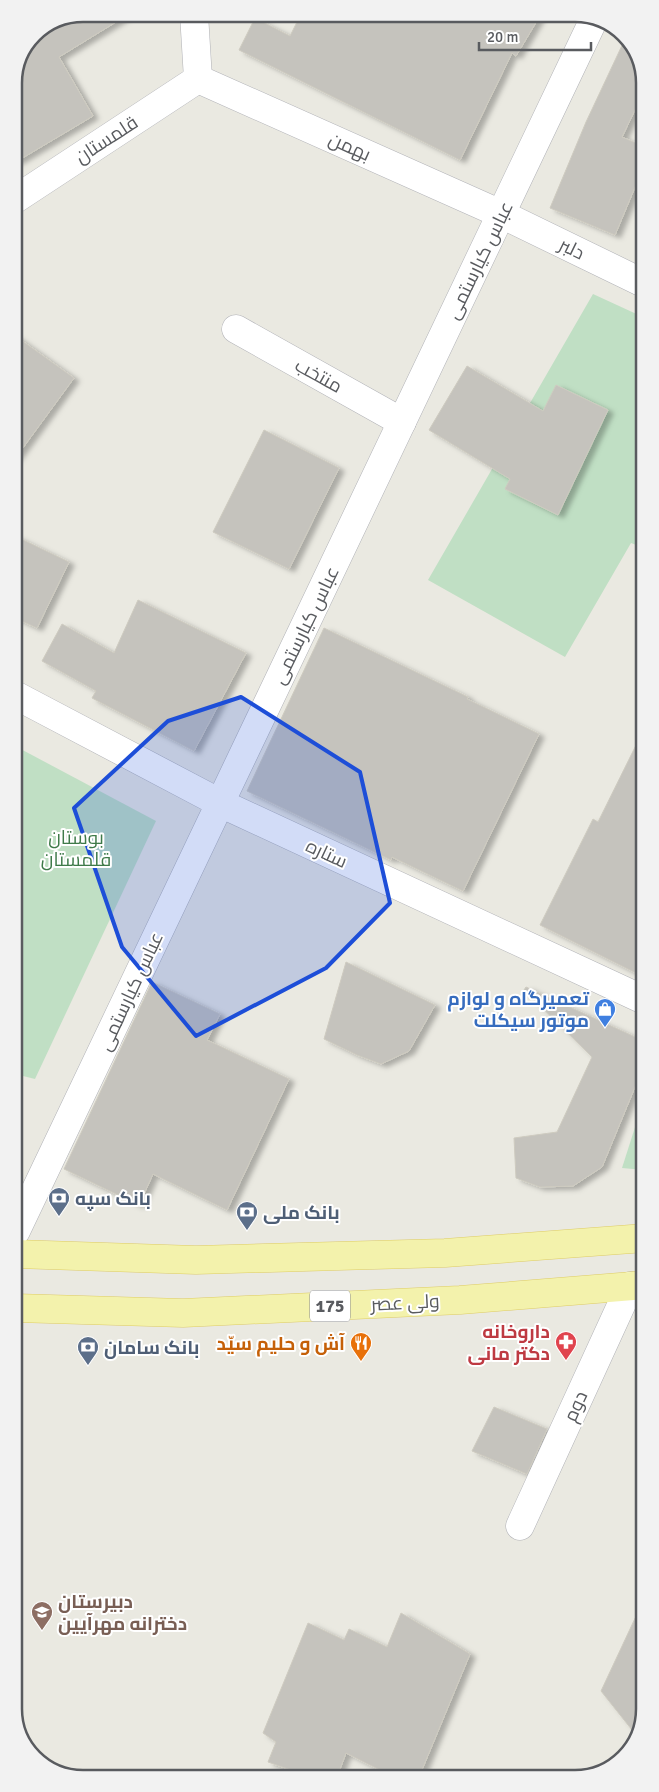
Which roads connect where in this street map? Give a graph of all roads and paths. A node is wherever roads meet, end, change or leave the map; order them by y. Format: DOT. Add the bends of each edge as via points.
graph roads {
  1 [pos="195,23"];
  2 [pos="591,25"];
  3 [pos="198,79"];
  4 [pos="23,194"];
  5 [pos="501,214"];
  6 [pos="636,280"];
  7 [pos="236,328"];
  8 [pos="402,422"];
  9 [pos="23,699"];
  10 [pos="220,803"];
  11 [pos="636,996"];
  12 [pos="22,1218"];
  13 [pos="636,1239"];
  14 [pos="22,1254"];
  15 [pos="636,1286"];
  16 [pos="636,1288"];
  17 [pos="22,1308"];
  18 [pos="520,1526"];
  1 -- 3 [label="street"];
  2 -- 5 [label="street, عباس کیارستمی"];
  3 -- 4 [label="street, قلمستان"];
  3 -- 5 [label="street, بهمن"];
  5 -- 6 [label="street, دلبر"];
  5 -- 8 [label="street, عباس کیارستمی"];
  7 -- 8 [label="street, منتخب"];
  8 -- 10 [label="street, عباس کیارستمی"];
  9 -- 10 [label="street, ستاره"];
  10 -- 11 [label="street, ستاره"];
  10 -- 12 [label="street, عباس کیارستمی"];
  13 -- 14 [label="main road" via="445,1253 196,1260"];
  15 -- 17 [label="main road, ولی عصر / 175" via="460,1300 183,1313"];
  16 -- 18 [label="street, دوم"];
}
